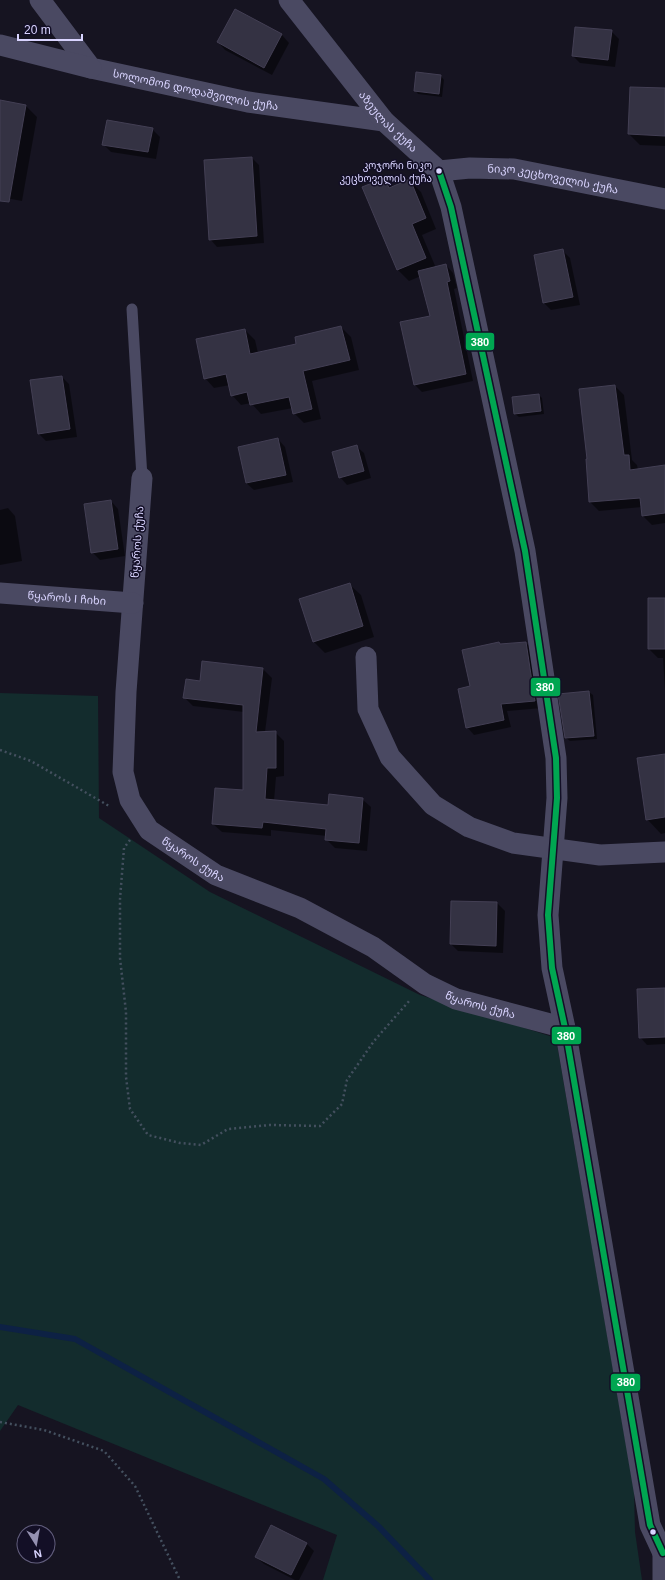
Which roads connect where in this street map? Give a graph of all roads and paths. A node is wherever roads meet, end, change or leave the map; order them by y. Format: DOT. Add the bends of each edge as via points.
graph roads {
  1 [pos="40,0"];
  2 [pos="289,0"];
  3 [pos="0,45"];
  4 [pos="91,68"];
  5 [pos="384,121"];
  6 [pos="439,171"];
  7 [pos="665,199"];
  8 [pos="132,309"];
  9 [pos="142,478"];
  10 [pos="0,593"];
  11 [pos="133,602"];
  12 [pos="366,657"];
  13 [pos="0,750"];
  14 [pos="111,807"];
  15 [pos="149,830"];
  16 [pos="553,849"];
  17 [pos="665,852"];
  18 [pos="424,984"];
  19 [pos="565,1028"];
  20 [pos="0,1422"];
  21 [pos="664,1551"];
  22 [pos="180,1580"];
  23 [pos="663,1580"];
  1 -- 4 [label="street"];
  2 -- 5 [label="street, აზეულას ქუჩა"];
  3 -- 4 [label="street, სოლომონ დოდაშვილის ქუჩა"];
  4 -- 5 [label="street, სოლომონ დოდაშვილის ქუჩა" via="248,102"];
  5 -- 6 [label="street, აზეულას ქუჩა"];
  6 -- 7 [label="street, ნიკო კეცხოველის ქუჩა" via="514,168"];
  6 -- 16 [label="street, აზეულას ქუჩა" via="451,207 525,551 556,758 557,798"];
  8 -- 9 [label="lane"];
  9 -- 11 [label="street, წყაროს ქუჩა"];
  10 -- 11 [label="street, წყაროს I ჩიხი"];
  11 -- 15 [label="street, წყაროს ქუჩა" via="123,772 130,800"];
  12 -- 16 [label="street" via="368,709 390,756 433,805 476,829 513,843"];
  13 -- 14 [label="path" via="31,761"];
  15 -- 18 [label="street, წყაროს ქუჩა" via="216,875 300,908 373,947"];
  15 -- 18 [label="path" via="136,834 124,848 120,951 126,1012 126,1077 130,1109 148,1135 201,1145 228,1129 270,1125 320,1126 342,1104 347,1080 374,1041"];
  16 -- 17 [label="street" via="600,855"];
  16 -- 19 [label="street, აზეულას ქუჩა" via="548,915 552,968"];
  18 -- 19 [label="street, წყაროს ქუჩა" via="456,999"];
  19 -- 21 [label="street, აზეულას ქუჩა" via="650,1525"];
  20 -- 22 [label="path" via="44,1430 104,1451 135,1486"];
  21 -- 23 [label="street"];
}
